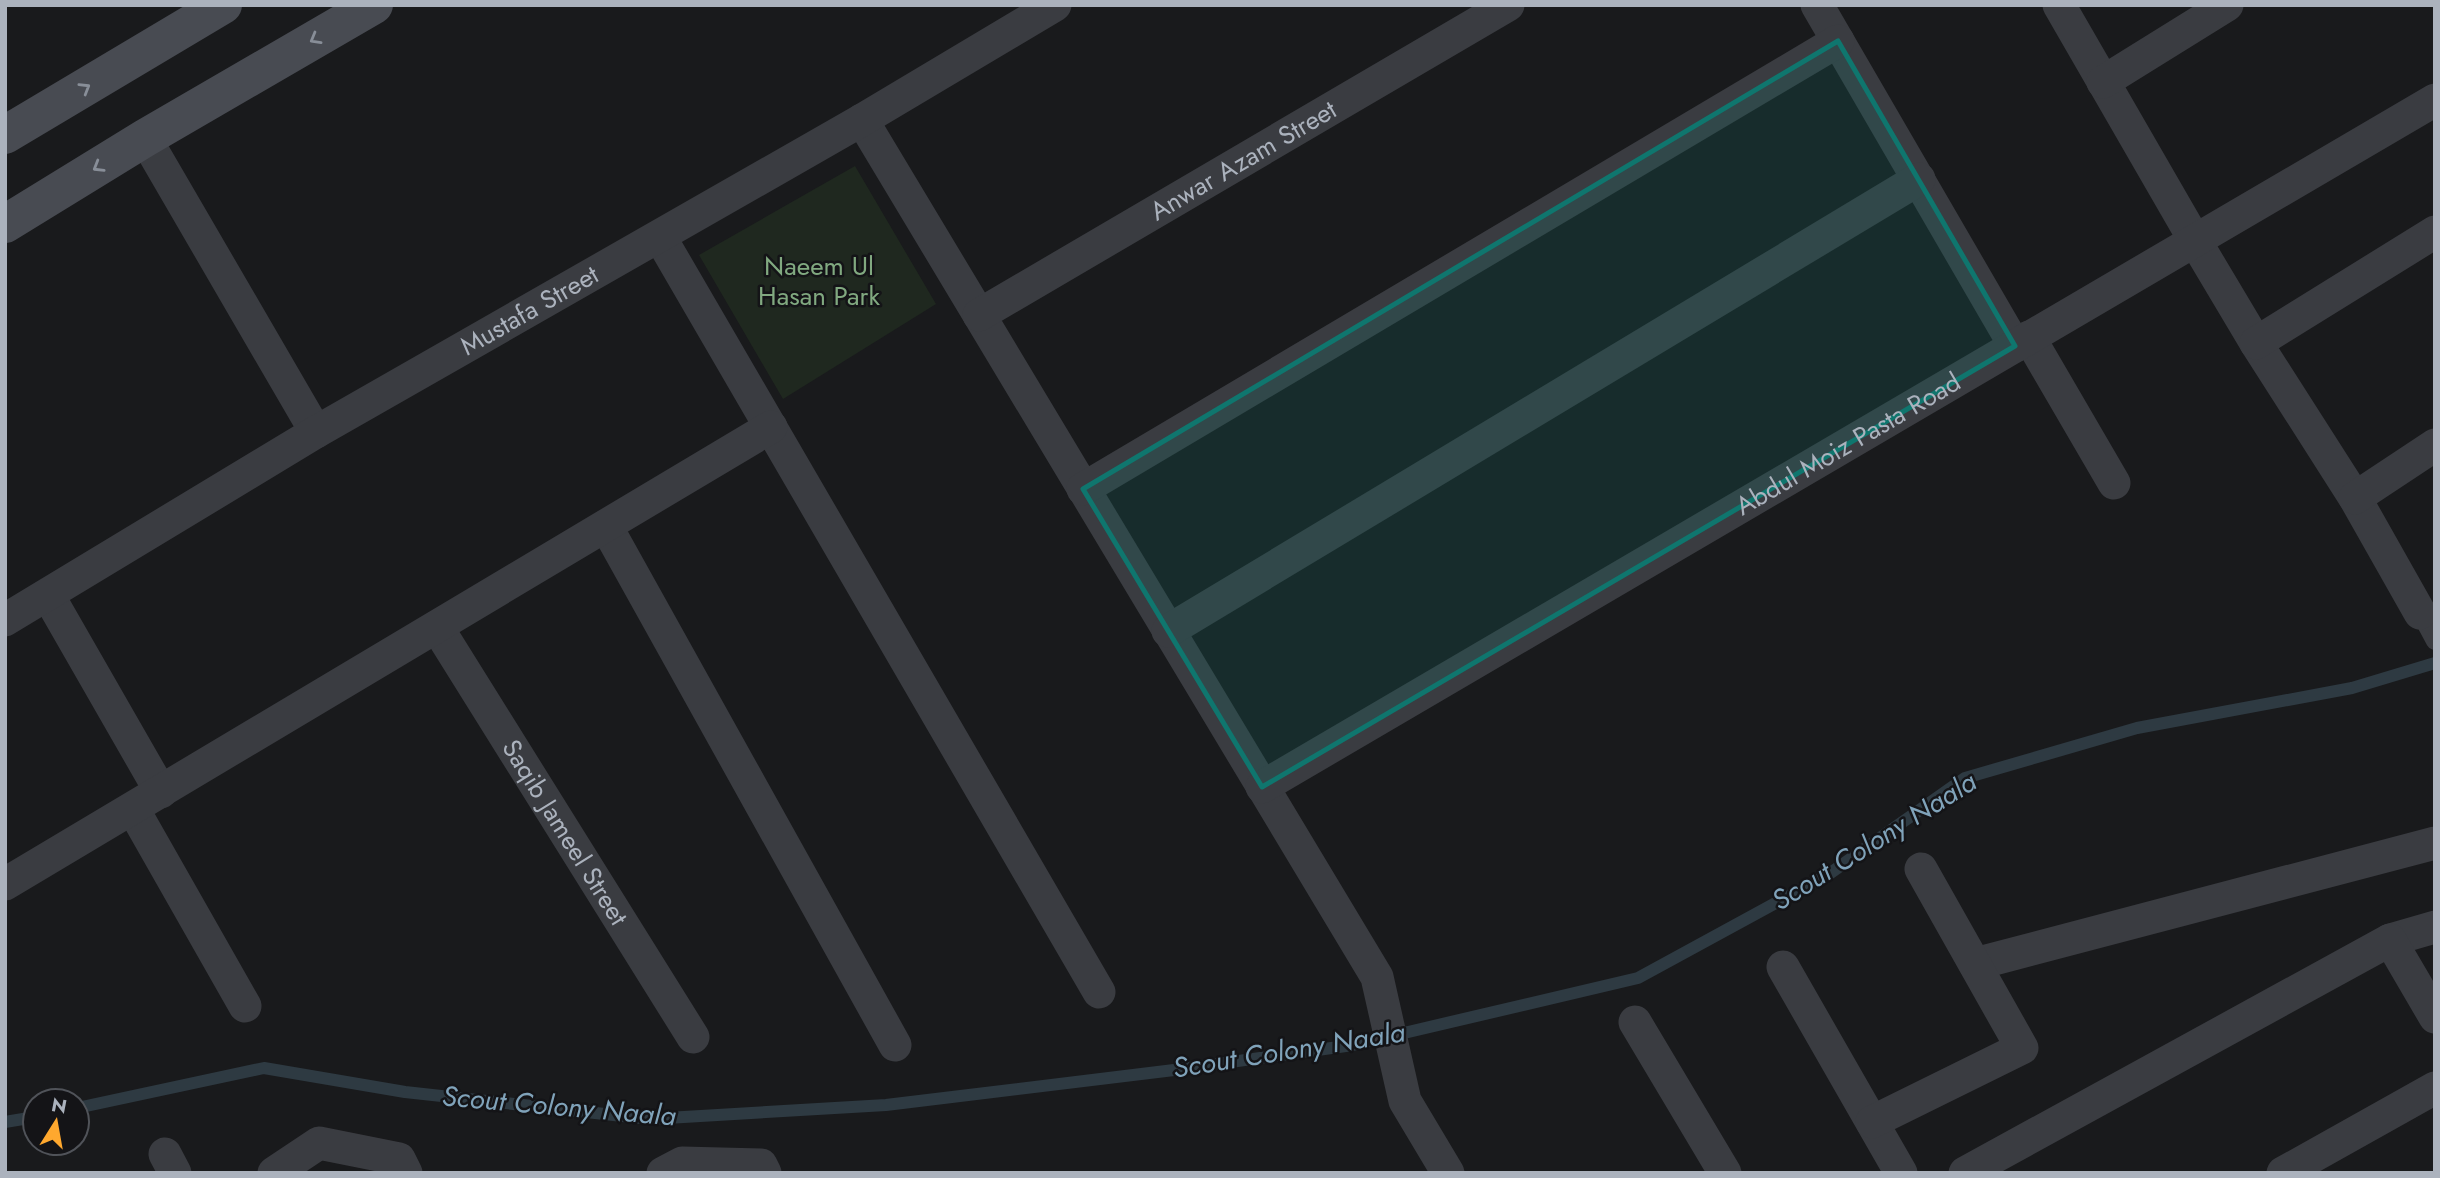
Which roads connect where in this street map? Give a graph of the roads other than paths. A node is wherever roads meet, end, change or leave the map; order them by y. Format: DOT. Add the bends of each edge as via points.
graph roads {
  1 [pos="223,5"];
  2 [pos="374,5"];
  3 [pos="1055,5"];
  4 [pos="1508,5"];
  5 [pos="1817,5"];
  6 [pos="2059,5"];
  7 [pos="2227,5"];
  8 [pos="1838,41"];
  9 [pos="2104,82"];
  10 [pos="2435,100"];
  11 [pos="862,120"];
  12 [pos="5,135"];
  13 [pos="145,138"];
  14 [pos="1919,180"];
  15 [pos="5,224"];
  16 [pos="2435,232"];
  17 [pos="660,237"];
  18 [pos="2194,239"];
  19 [pos="979,315"];
  20 [pos="2022,341"];
  21 [pos="2256,343"];
  22 [pos="771,427"];
  23 [pos="316,432"];
  24 [pos="2435,445"];
  25 [pos="2114,483"];
  26 [pos="1083,489"];
  27 [pos="2355,498"];
  28 [pos="606,526"];
  29 [pos="48,595"];
  30 [pos="5,620"];
  31 [pos="437,627"];
  32 [pos="2428,627"];
  33 [pos="1168,631"];
  34 [pos="1262,787"];
  35 [pos="161,792"];
  36 [pos="133,809"];
  37 [pos="2435,843"];
  38 [pos="1921,869"];
  39 [pos="5,884"];
  40 [pos="2435,927"];
  41 [pos="2390,940"];
  42 [pos="1975,964"];
  43 [pos="1783,967"];
  44 [pos="1099,992"];
  45 [pos="245,1006"];
  46 [pos="2435,1017"];
  47 [pos="1634,1022"];
  48 [pos="694,1037"];
  49 [pos="895,1045"];
  50 [pos="2435,1088"];
  51 [pos="1872,1122"];
  52 [pos="2286,1172"];
  53 [pos="274,1173"];
  54 [pos="407,1173"];
  55 [pos="663,1173"];
  56 [pos="765,1173"];
  57 [pos="1448,1173"];
  58 [pos="1725,1173"];
  59 [pos="1901,1173"];
  60 [pos="1965,1173"];
  12 -- 1 [label="street, one-way"];
  2 -- 13 [label="street, one-way"];
  3 -- 11 [label="street, Mustafa Street"];
  4 -- 19 [label="street, Аnwar Azam Street"];
  5 -- 8 [label="street"];
  6 -- 9 [label="street"];
  7 -- 9 [label="street"];
  8 -- 14 [label="street"];
  8 -- 26 [label="street"];
  9 -- 18 [label="street"];
  10 -- 18 [label="street, Abdul Moiz Pasta Road"];
  11 -- 17 [label="street, Mustafa Street"];
  11 -- 19 [label="street"];
  13 -- 15 [label="street, one-way"];
  13 -- 23 [label="street"];
  14 -- 20 [label="street"];
  14 -- 33 [label="street"];
  16 -- 21 [label="street"];
  17 -- 22 [label="street"];
  17 -- 23 [label="street, Mustafa Street"];
  18 -- 20 [label="street, Abdul Moiz Pasta Road"];
  18 -- 21 [label="street"];
  19 -- 26 [label="street"];
  20 -- 25 [label="street"];
  20 -- 34 [label="street, Abdul Moiz Pasta Road"];
  21 -- 27 [label="street"];
  22 -- 28 [label="street"];
  22 -- 44 [label="street"];
  23 -- 29 [label="street, Mustafa Street"];
  24 -- 27 [label="street"];
  26 -- 33 [label="street"];
  27 -- 32 [label="street"];
  28 -- 31 [label="street"];
  28 -- 49 [label="street"];
  29 -- 30 [label="street, Mustafa Street"];
  29 -- 35 [label="street"];
  31 -- 35 [label="street"];
  31 -- 48 [label="street, Saqib Jameel Street"];
  33 -- 34 [label="street"];
  34 -- 57 [label="street" via="1377,977 1405,1101"];
  35 -- 36 [label="street"];
  36 -- 39 [label="street"];
  36 -- 45 [label="street"];
  37 -- 42 [label="street"];
  38 -- 42 [label="street"];
  40 -- 41 [label="street"];
  41 -- 46 [label="street"];
  41 -- 60 [label="street"];
  42 -- 51 [label="street" via="2022,1048"];
  43 -- 51 [label="street"];
  47 -- 58 [label="street"];
  50 -- 52 [label="street"];
  51 -- 59 [label="street"];
  53 -- 54 [label="street" via="319,1143 399,1159"];
  55 -- 56 [label="street" via="682,1163 761,1165"];
}
